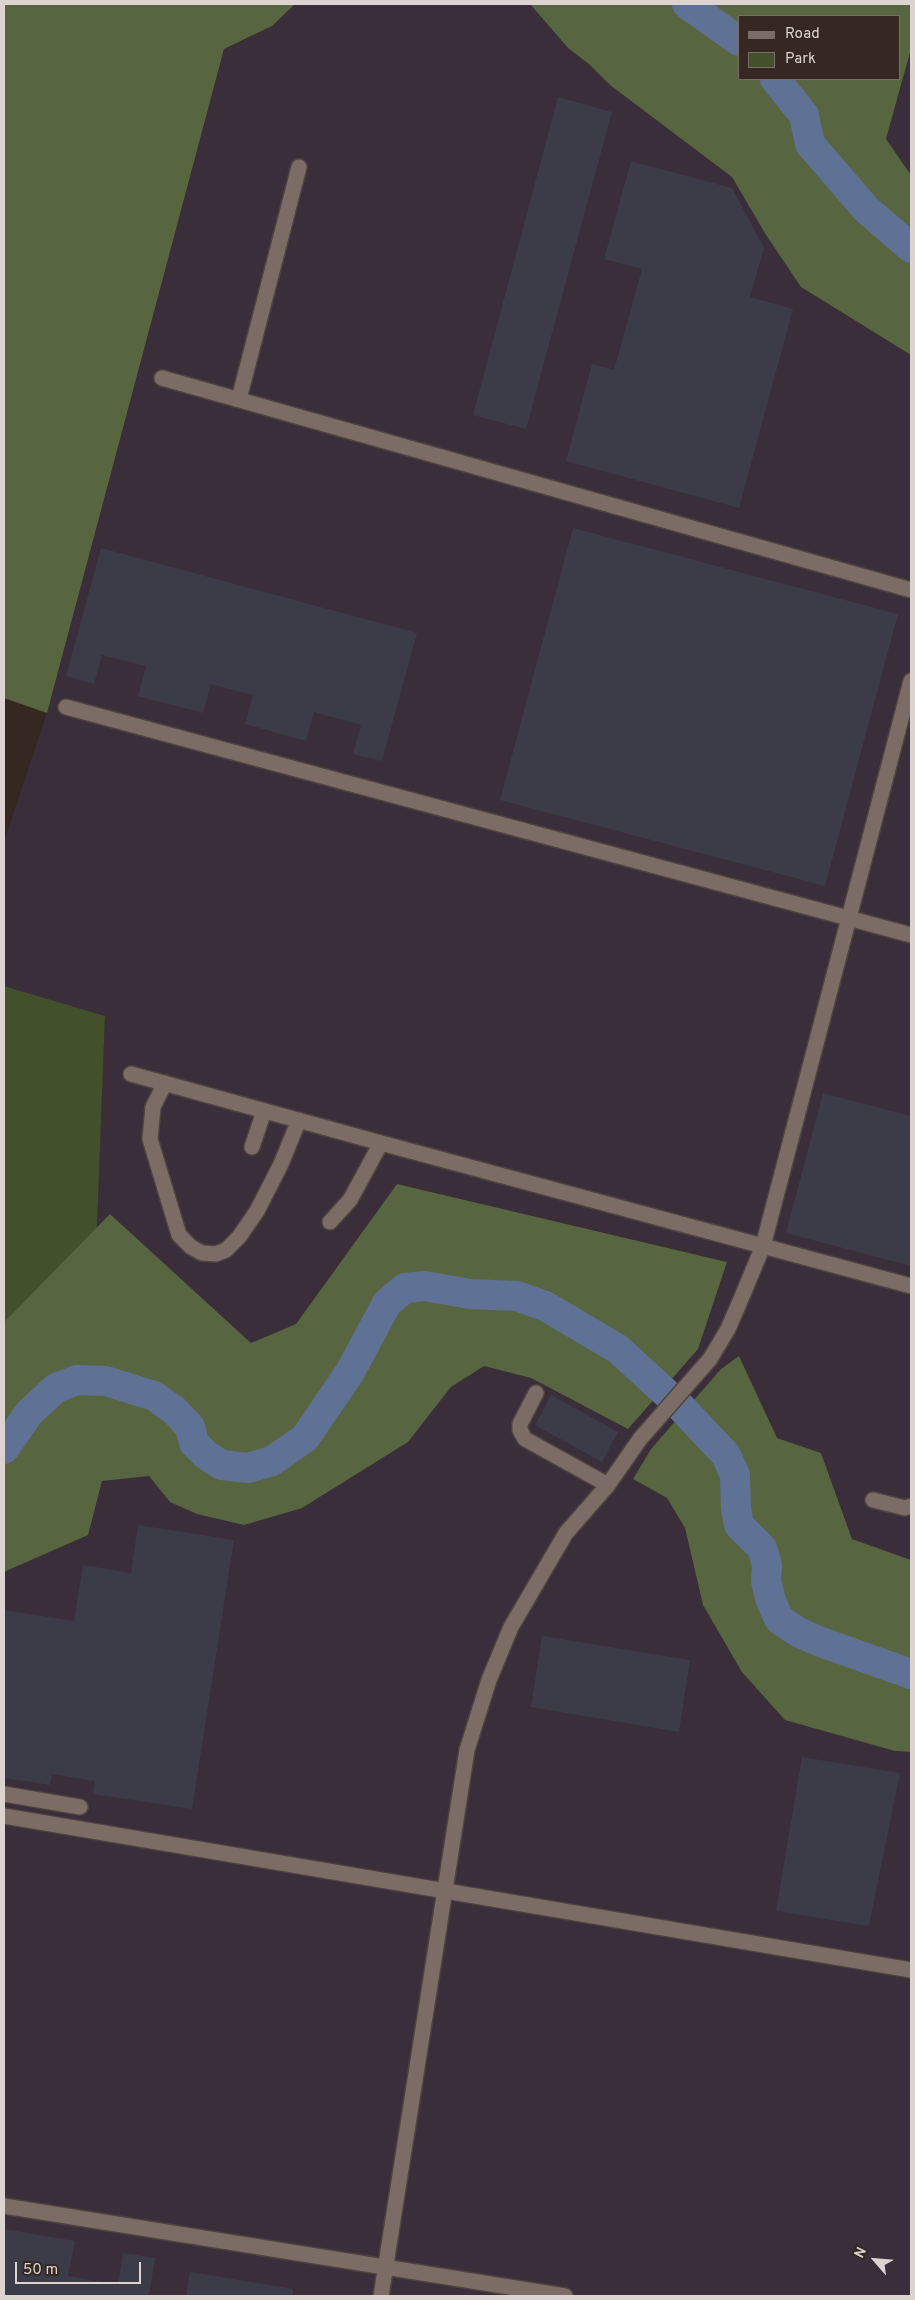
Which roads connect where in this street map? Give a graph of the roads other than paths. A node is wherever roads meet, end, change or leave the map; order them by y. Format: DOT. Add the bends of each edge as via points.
graph roads {
  1 [pos="299,167"];
  2 [pos="162,378"];
  3 [pos="238,399"];
  4 [pos="911,590"];
  5 [pos="911,681"];
  6 [pos="66,708"];
  7 [pos="848,918"];
  8 [pos="911,935"];
  9 [pos="131,1074"];
  10 [pos="165,1083"];
  11 [pos="264,1111"];
  12 [pos="299,1120"];
  13 [pos="381,1143"];
  14 [pos="252,1147"];
  15 [pos="330,1222"];
  16 [pos="763,1246"];
  17 [pos="911,1286"];
  18 [pos="536,1393"];
  19 [pos="608,1485"];
  20 [pos="873,1500"];
  21 [pos="911,1506"];
  22 [pos="4,1794"];
  23 [pos="80,1807"];
  24 [pos="4,1816"];
  25 [pos="446,1893"];
  26 [pos="911,1970"];
  27 [pos="4,2206"];
  28 [pos="386,2267"];
  29 [pos="381,2296"];
  30 [pos="565,2296"];
  1 -- 3 [label="street"];
  2 -- 3 [label="street"];
  3 -- 4 [label="street"];
  5 -- 7 [label="street"];
  6 -- 7 [label="street"];
  7 -- 8 [label="street"];
  7 -- 16 [label="street"];
  9 -- 10 [label="street"];
  10 -- 11 [label="street"];
  10 -- 12 [label="street" via="153,1107 150,1138 179,1235 202,1253 216,1254 226,1250 240,1237 281,1164"];
  11 -- 12 [label="street"];
  11 -- 14 [label="street"];
  12 -- 13 [label="street"];
  13 -- 15 [label="street" via="350,1200"];
  13 -- 16 [label="street"];
  16 -- 17 [label="street"];
  16 -- 19 [label="street" via="728,1329 710,1359 640,1439"];
  18 -- 19 [label="street" via="520,1424 525,1440"];
  19 -- 25 [label="street" via="566,1533 510,1627 488,1680 467,1750"];
  20 -- 21 [label="street" via="905,1508"];
  22 -- 23 [label="street"];
  24 -- 25 [label="street"];
  25 -- 26 [label="street"];
  25 -- 28 [label="street"];
  27 -- 28 [label="street"];
  28 -- 29 [label="street"];
  28 -- 30 [label="street"];
}
